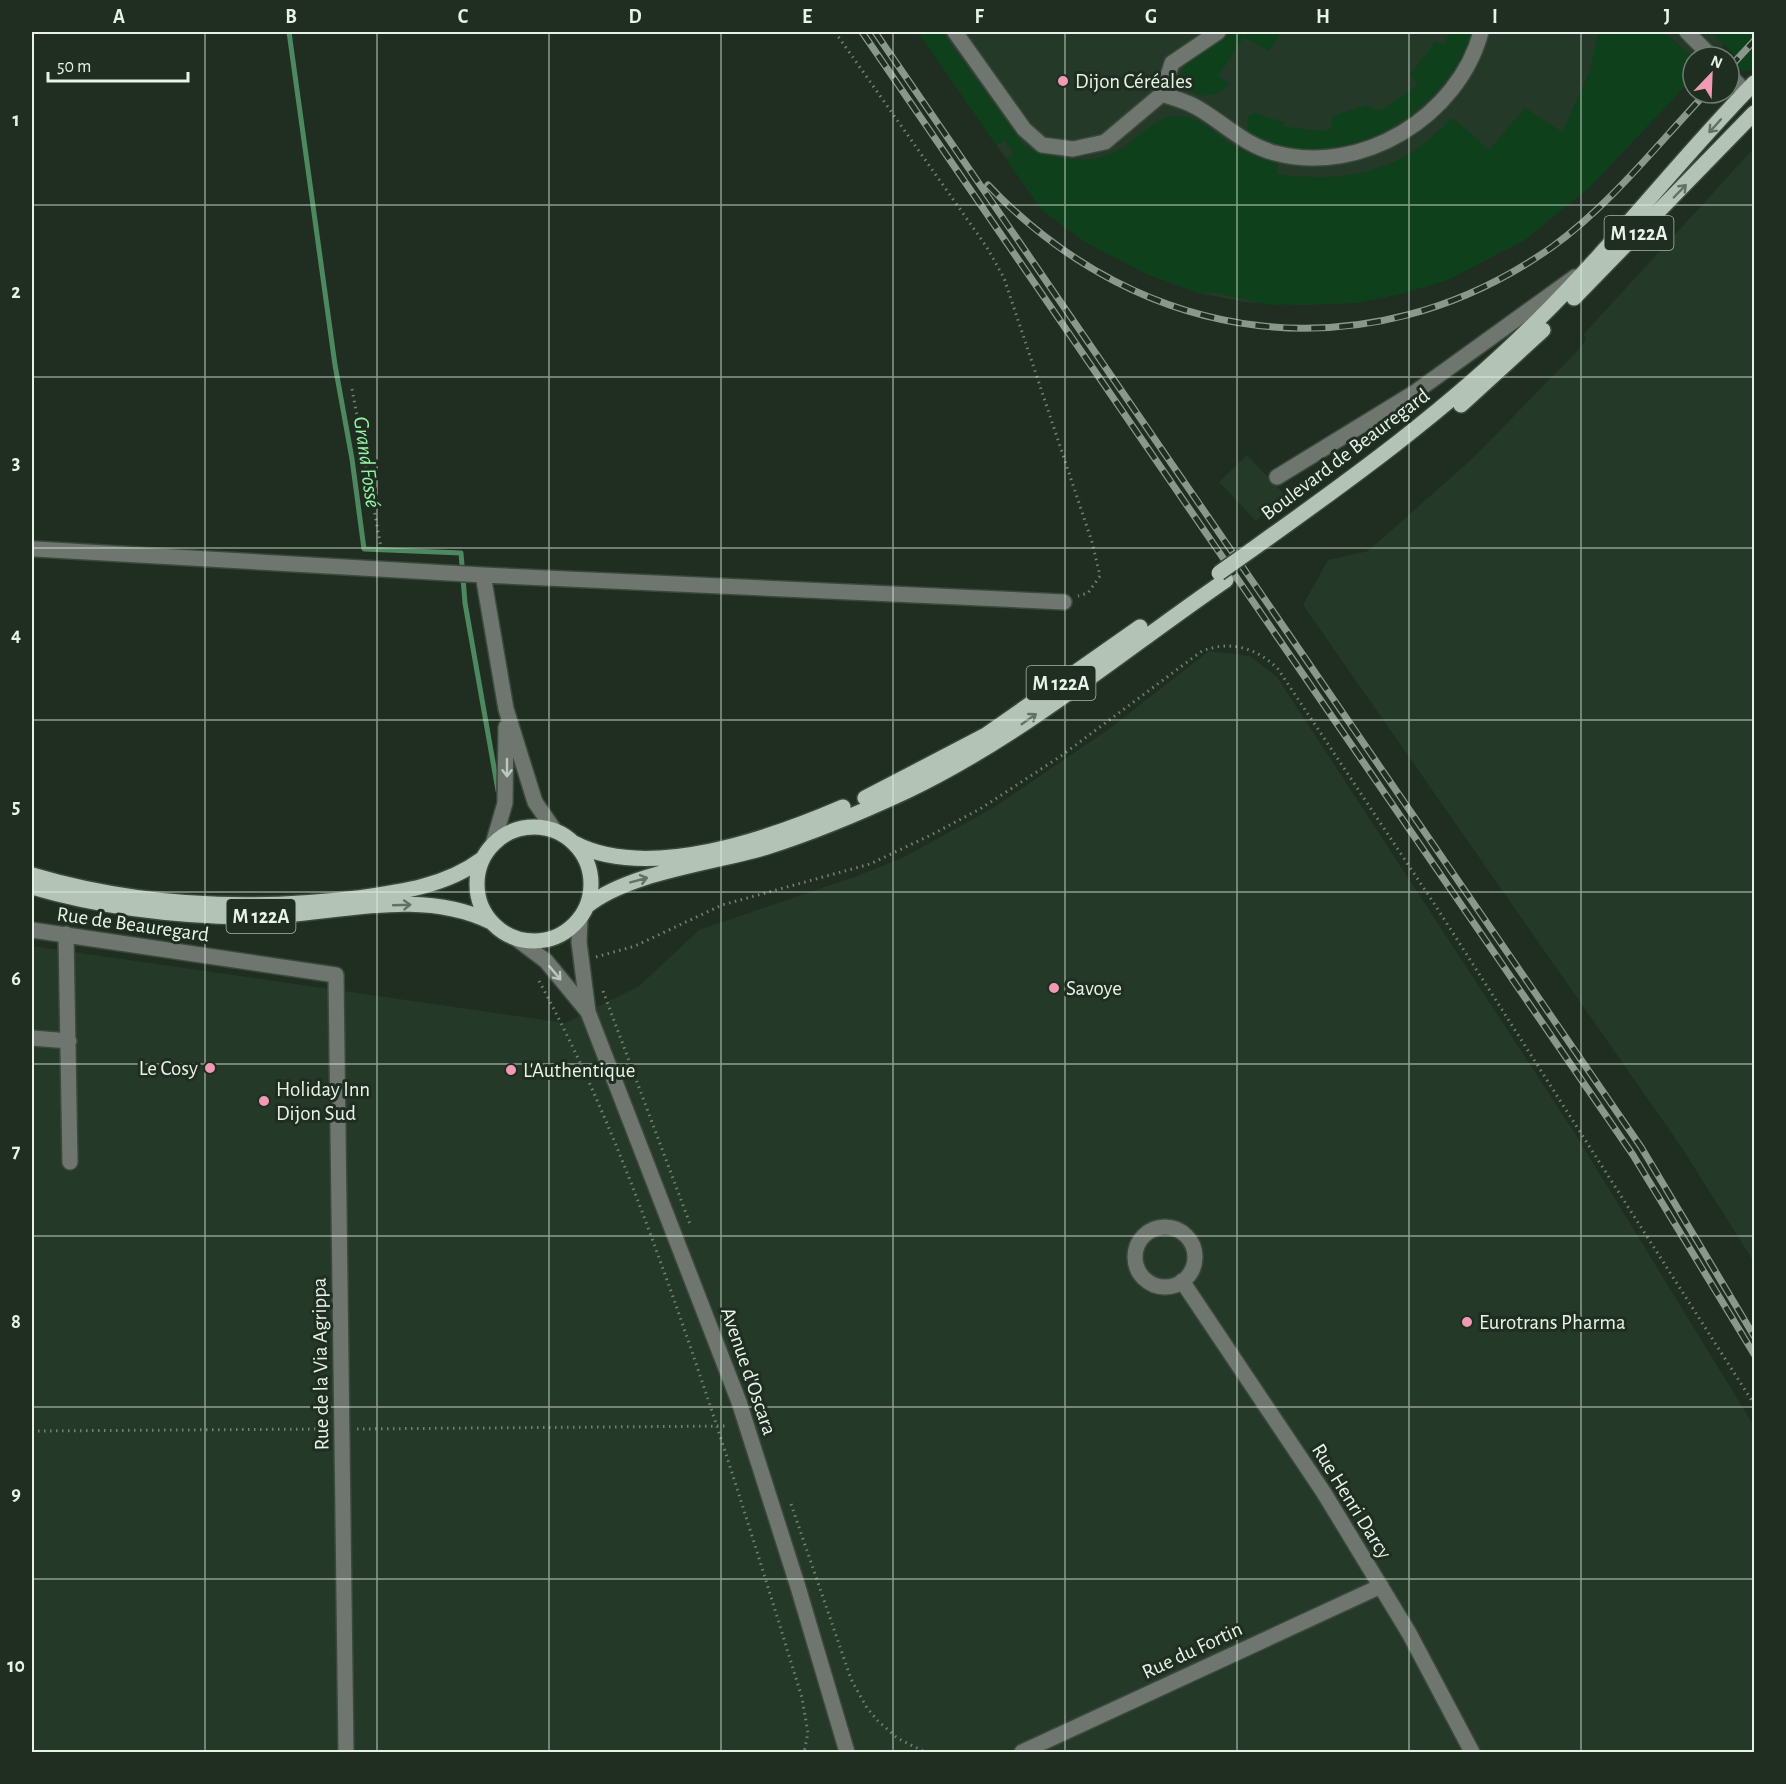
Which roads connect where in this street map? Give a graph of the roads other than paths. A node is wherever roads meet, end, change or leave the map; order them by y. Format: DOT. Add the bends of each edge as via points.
graph roads {
  1 [pos="955,32"];
  2 [pos="1218,32"];
  3 [pos="1481,32"];
  4 [pos="1687,32"];
  5 [pos="1700,45"];
  6 [pos="1750,87"];
  7 [pos="1162,94"];
  8 [pos="1755,113"];
  9 [pos="1590,267"];
  10 [pos="1277,477"];
  11 [pos="35,549"];
  12 [pos="1253,555"];
  13 [pos="483,575"];
  14 [pos="1064,602"];
  15 [pos="506,709"];
  16 [pos="901,787"];
  17 [pos="555,831"];
  18 [pos="574,843"];
  19 [pos="493,844"];
  20 [pos="482,859"];
  21 [pos="32,875"];
  22 [pos="32,887"];
  23 [pos="584,912"];
  24 [pos="491,921"];
  25 [pos="32,930"];
  26 [pos="66,934"];
  27 [pos="517,939"];
  28 [pos="336,975"];
  29 [pos="588,1012"];
  30 [pos="32,1038"];
  31 [pos="69,1041"];
  32 [pos="70,1162"];
  33 [pos="1182,1281"];
  34 [pos="1381,1586"];
  35 [pos="346,1752"];
  36 [pos="847,1752"];
  37 [pos="1022,1752"];
  38 [pos="1472,1752"];
  1 -- 7 [label="street" via="1024,129 1042,145 1073,149 1105,142"];
  2 -- 7 [label="street" via="1172,63"];
  3 -- 7 [label="street" via="1478,45 1452,90 1424,119 1384,144 1320,158 1274,153 1232,134 1196,107"];
  4 -- 5 [label="street"];
  6 -- 9 [label="main road, Boulevard de Beauregard / M 122A, one-way"];
  12 -- 8 [label="main road, Boulevard de Beauregard / M 122A, one-way" via="1376,474 1521,352"];
  9 -- 10 [label="street" via="1414,393"];
  9 -- 12 [label="main road, Boulevard de Beauregard / M 122A" via="1536,323 1450,400"];
  11 -- 13 [label="street"];
  12 -- 16 [label="main road, Boulevard de Beauregard / M 122A, bridge" via="986,735"];
  13 -- 14 [label="street"];
  13 -- 15 [label="street"];
  15 -- 17 [label="street" via="535,802"];
  15 -- 19 [label="street, one-way" via="506,791"];
  16 -- 18 [label="main road, M 122A" via="805,822 679,857 615,858"];
  23 -- 16 [label="main road, M 122A, one-way" via="620,885 814,831"];
  17 -- 18 [label="main road"];
  17 -- 19 [label="main road" via="534,826 519,829"];
  18 -- 23 [label="main road" via="584,855 590,874 591,894"];
  19 -- 20 [label="main road"];
  20 -- 21 [label="main road, M 122A" via="440,882 397,892 266,905 163,900"];
  20 -- 24 [label="main road" via="477,890 482,909"];
  22 -- 24 [label="main road, M 122A, one-way" via="175,913 249,917 421,905 469,912"];
  23 -- 27 [label="main road" via="564,933 553,938"];
  23 -- 29 [label="street, Avenue d'Oscara" via="581,962"];
  24 -- 27 [label="main road"];
  25 -- 26 [label="street, Rue de Beauregard"];
  26 -- 28 [label="street, Rue de Beauregard"];
  26 -- 31 [label="street"];
  27 -- 29 [label="street, Avenue d'Oscara, one-way" via="538,954"];
  28 -- 35 [label="street, Rue de la Via Agrippa"];
  29 -- 36 [label="street, Avenue d'Oscara" via="747,1426"];
  30 -- 31 [label="street"];
  31 -- 32 [label="street"];
  33 -- 34 [label="street, Rue Henri Darcy" via="1324,1493"];
  34 -- 37 [label="street, Rue du Fortin"];
  34 -- 38 [label="street, Rue Henri Darcy"];
}
